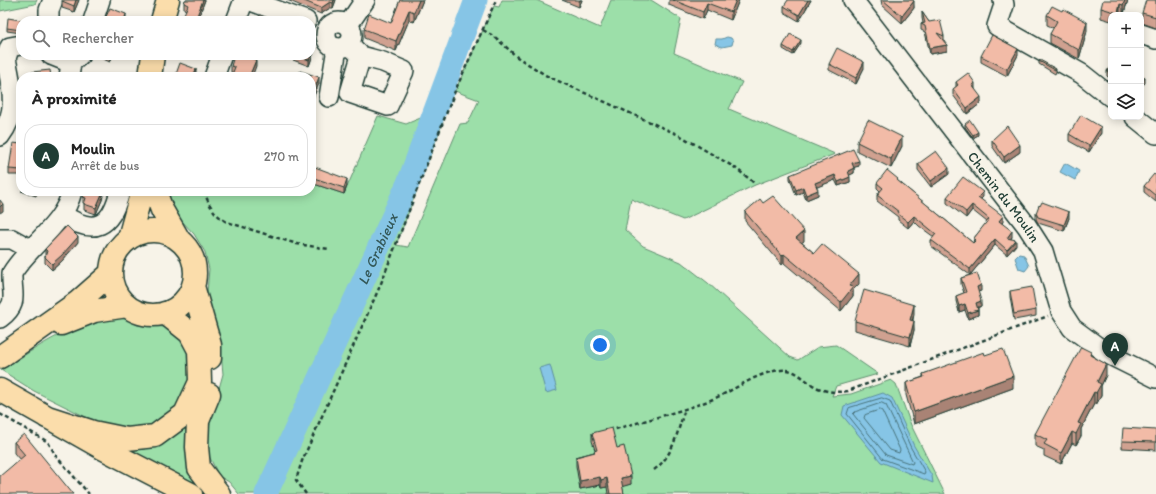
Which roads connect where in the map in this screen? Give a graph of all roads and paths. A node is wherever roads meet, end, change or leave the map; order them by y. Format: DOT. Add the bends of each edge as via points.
graph roads {
  1 [pos="53,0"];
  2 [pos="100,0"];
  3 [pos="168,0"];
  4 [pos="244,0"];
  5 [pos="248,0"];
  6 [pos="365,0"];
  7 [pos="496,0"];
  8 [pos="853,0"];
  9 [pos="1003,0"];
  10 [pos="1138,0"];
  11 [pos="1135,12"];
  12 [pos="49,16"];
  13 [pos="95,16"];
  14 [pos="163,16"];
  15 [pos="238,16"];
  16 [pos="292,16"];
  17 [pos="348,25"];
  18 [pos="319,26"];
  19 [pos="483,30"];
  20 [pos="1144,35"];
  21 [pos="1156,39"];
  22 [pos="16,46"];
  23 [pos="350,50"];
  24 [pos="62,60"];
  25 [pos="152,60"];
  26 [pos="220,60"];
  27 [pos="74,65"];
  28 [pos="151,72"];
  29 [pos="216,72"];
  30 [pos="1108,96"];
  31 [pos="329,97"];
  32 [pos="1139,120"];
  33 [pos="1156,134"];
  34 [pos="0,136"];
  35 [pos="755,185"];
  36 [pos="70,196"];
  37 [pos="119,196"];
  38 [pos="141,196"];
  39 [pos="157,196"];
  40 [pos="206,196"];
  41 [pos="63,214"];
  42 [pos="129,238"];
  43 [pos="178,238"];
  44 [pos="0,239"];
  45 [pos="30,249"];
  46 [pos="329,249"];
  47 [pos="110,273"];
  48 [pos="193,286"];
  49 [pos="127,306"];
  50 [pos="1061,311"];
  51 [pos="165,313"];
  52 [pos="0,318"];
  53 [pos="29,337"];
  54 [pos="2,350"];
  55 [pos="1156,378"];
  56 [pos="4,400"];
  57 [pos="685,409"];
  58 [pos="47,417"];
  59 [pos="601,433"];
  60 [pos="654,470"];
  61 [pos="89,494"];
  62 [pos="191,494"];
  63 [pos="219,494"];
  64 [pos="306,494"];
  1 -- 12 [label="street"];
  2 -- 13 [label="street"];
  3 -- 14 [label="main road"];
  4 -- 15 [label="street"];
  5 -- 16 [label="street"];
  6 -- 17 [label="street"];
  7 -- 19 [label="path"];
  8 -- 50 [label="street, Chemin du Moulin" via="1027,226 1043,251"];
  9 -- 30 [label="street" via="1004,5 997,26 1082,74"];
  10 -- 11 [label="street"];
  17 -- 18 [label="street" via="337,22"];
  17 -- 23 [label="street" via="353,34"];
  18 -- 23 [label="street" via="328,43"];
  19 -- 35 [label="path" via="496,37 517,57 547,76 679,135 734,167"];
  19 -- 64 [label="path" via="455,91 380,286 302,461 296,480"];
  20 -- 21 [label="street"];
  22 -- 34 [label="street" via="10,47 7,51 13,102 9,121"];
  23 -- 31 [label="street"];
  24 -- 27 [label="street"];
  25 -- 28 [label="main road"];
  26 -- 29 [label="street"];
  32 -- 33 [label="street"];
  36 -- 41 [label="street"];
  37 -- 41 [label="street" via="109,219 102,224 87,226 76,223"];
  38 -- 42 [label="main road"];
  39 -- 43 [label="main road"];
  40 -- 46 [label="path" via="216,216 227,222 297,244"];
  41 -- 45 [label="street"];
  42 -- 43 [label="main road" via="140,232 153,231"];
  42 -- 47 [label="main road" via="119,248"];
  43 -- 48 [label="main road" via="193,260"];
  44 -- 45 [label="street" via="12,239"];
  45 -- 52 [label="street" via="12,273 9,280 14,302"];
  47 -- 49 [label="main road" via="118,297"];
  47 -- 53 [label="main road" via="78,302"];
  48 -- 51 [label="main road" via="187,298"];
  48 -- 63 [label="main road" via="210,345 211,390 198,422 199,468"];
  49 -- 51 [label="main road" via="152,315"];
  49 -- 53 [label="main road" via="94,311"];
  50 -- 55 [label="street, Chemin du Moulin" via="1077,333 1106,353"];
  50 -- 57 [label="path" via="848,391 833,392 821,389 798,374 781,370 760,375 709,401"];
  51 -- 58 [label="main road" via="190,333 199,350 200,382 185,414 155,436 127,439 93,432"];
  53 -- 54 [label="main road"];
  56 -- 58 [label="main road"];
  56 -- 61 [label="path" via="48,442 56,456"];
  57 -- 59 [label="path"];
  57 -- 60 [label="path" via="672,451"];
  58 -- 62 [label="main road"];
}
